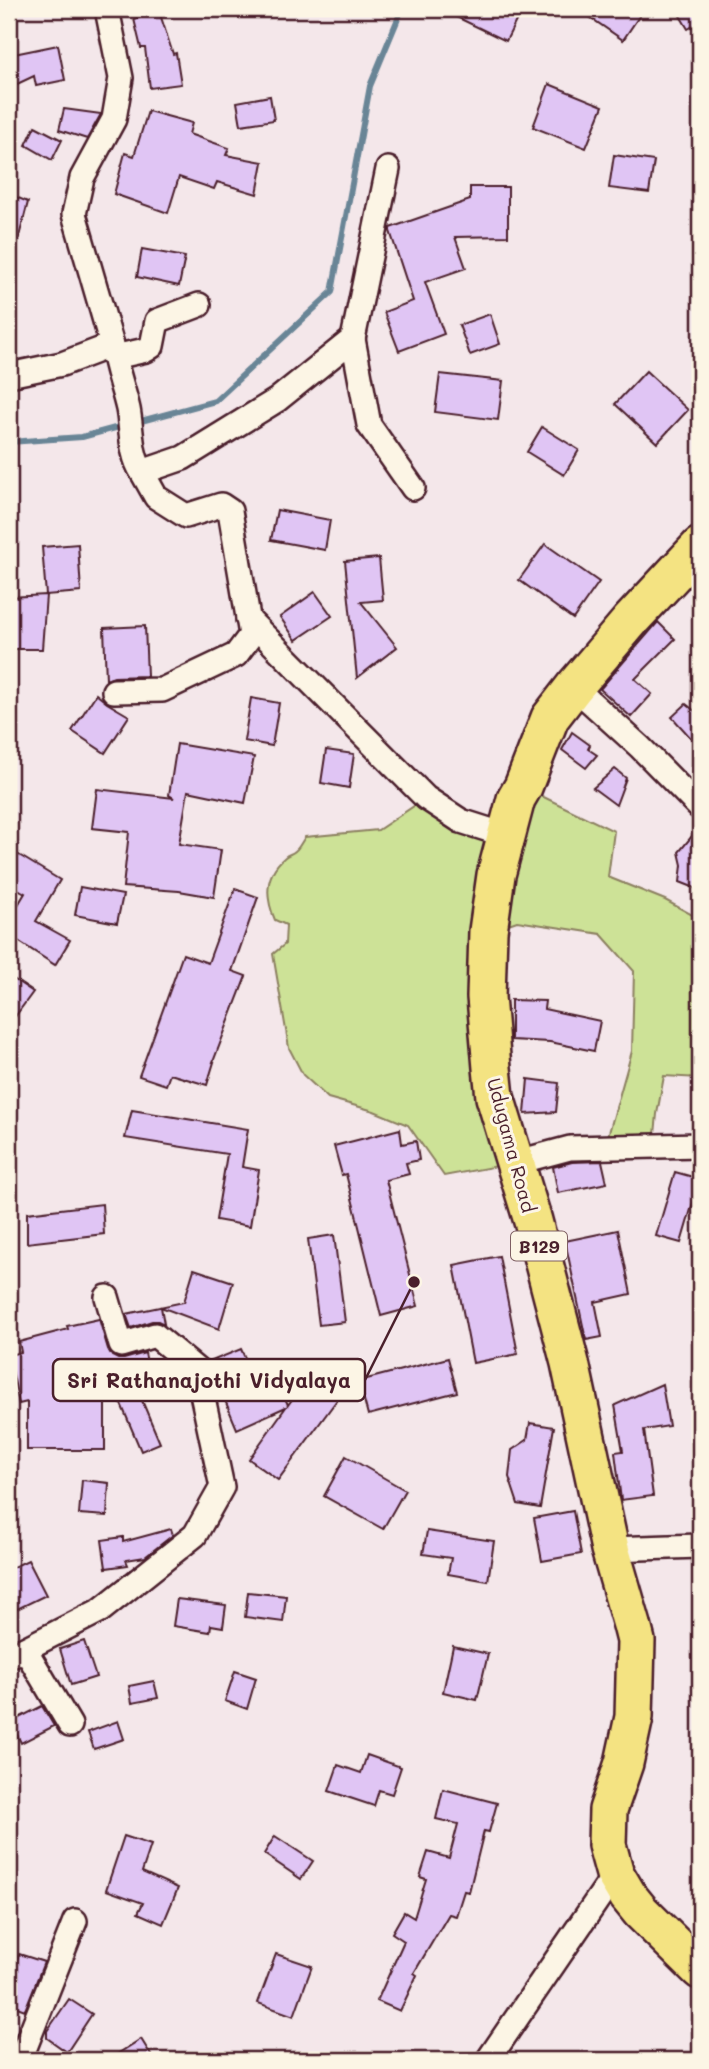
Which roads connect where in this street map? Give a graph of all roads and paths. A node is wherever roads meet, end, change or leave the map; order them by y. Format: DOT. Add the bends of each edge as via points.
graph roads {
  1 [pos="107,9"];
  2 [pos="388,169"];
  3 [pos="199,306"];
  4 [pos="353,339"];
  5 [pos="113,351"];
  6 [pos="9,375"];
  7 [pos="140,469"];
  8 [pos="413,488"];
  9 [pos="700,546"];
  10 [pos="248,619"];
  11 [pos="574,687"];
  12 [pos="114,691"];
  13 [pos="700,807"];
  14 [pos="505,835"];
  15 [pos="700,1145"];
  16 [pos="514,1163"];
  17 [pos="107,1297"];
  18 [pos="700,1546"];
  19 [pos="610,1549"];
  20 [pos="17,1653"];
  21 [pos="70,1725"];
  22 [pos="615,1874"];
  23 [pos="75,1922"];
  24 [pos="700,1970"];
  25 [pos="20,2060"];
  26 [pos="488,2060"];
  1 -- 5 [label="street" via="121,78 114,119 82,178 75,214"];
  2 -- 4 [label="street"];
  3 -- 5 [label="street" via="156,321 152,346 146,350"];
  4 -- 7 [label="street" via="277,400 183,458"];
  4 -- 8 [label="street" via="369,425"];
  5 -- 6 [label="street"];
  5 -- 7 [label="street"];
  7 -- 10 [label="street" via="156,497 186,516 221,505 230,511"];
  9 -- 11 [label="main road, Udugama Road / B129"];
  10 -- 12 [label="street" via="251,635 236,655 162,690"];
  10 -- 14 [label="street" via="426,797 461,821"];
  11 -- 13 [label="street"];
  11 -- 14 [label="main road, Udugama Road / B129" via="550,718"];
  14 -- 16 [label="main road, Udugama Road / B129" via="488,931 486,997 495,1097"];
  15 -- 16 [label="street" via="570,1147"];
  16 -- 19 [label="main road, Udugama Road / B129" via="570,1363"];
  17 -- 20 [label="street" via="121,1345 156,1335 197,1370 222,1487 195,1535 101,1610"];
  18 -- 19 [label="street"];
  19 -- 22 [label="main road, Udugama Road / B129" via="636,1641 634,1717 608,1810 607,1846"];
  20 -- 21 [label="street"];
  22 -- 24 [label="main road, Udugama Road / B129" via="641,1912"];
  22 -- 26 [label="street"];
  23 -- 25 [label="street"];
}
